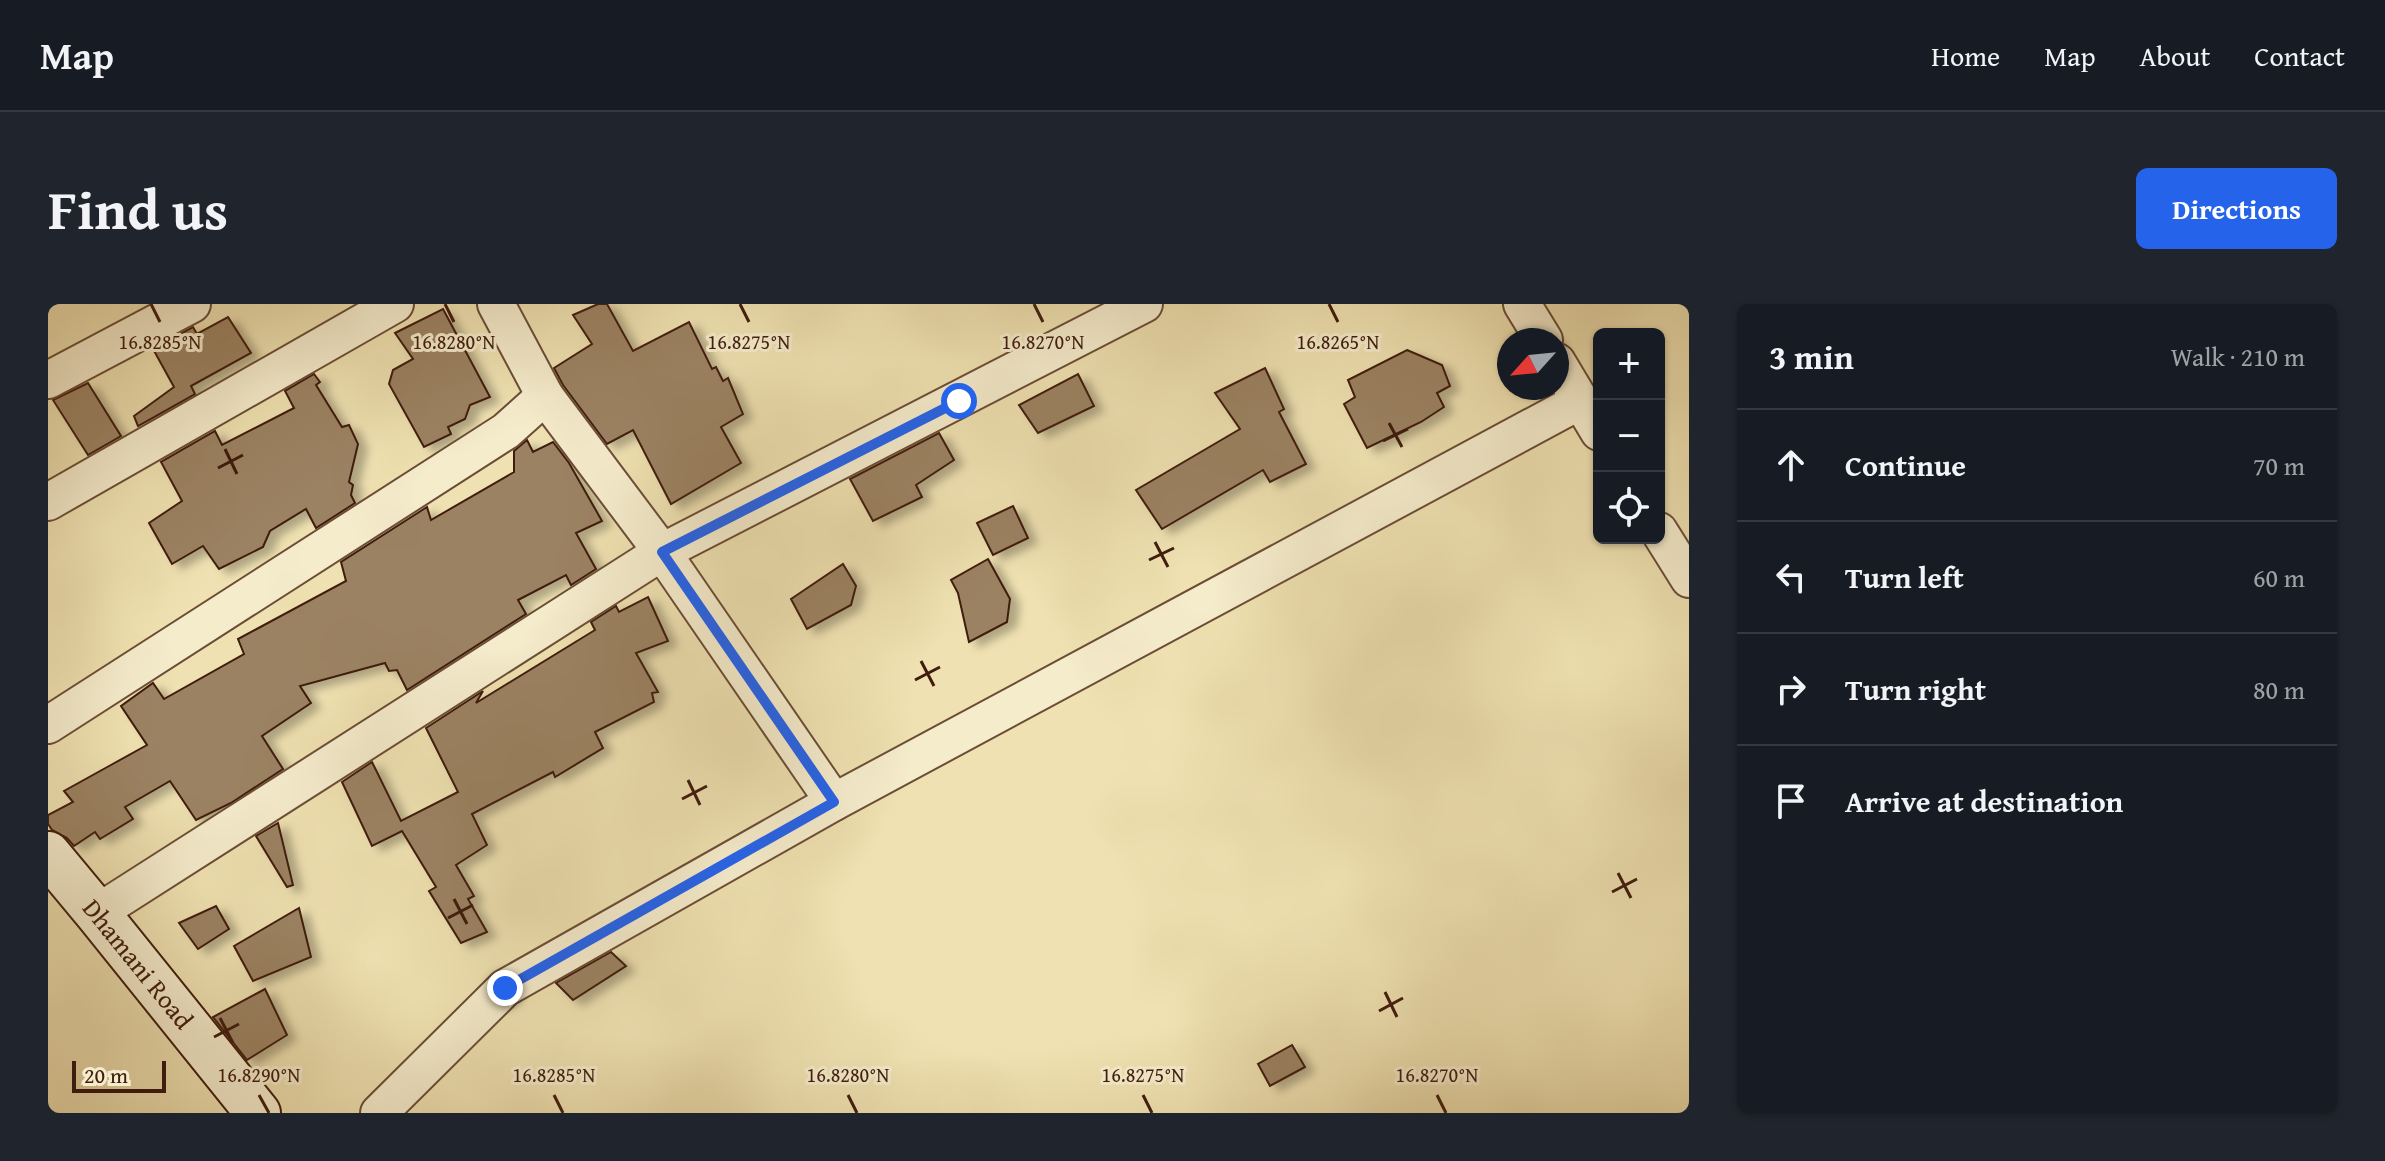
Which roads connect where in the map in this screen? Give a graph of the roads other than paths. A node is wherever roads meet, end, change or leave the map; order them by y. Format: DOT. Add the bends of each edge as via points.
graph roads {
  1 [pos="192,304"];
  2 [pos="395,304"];
  3 [pos="496,304"];
  4 [pos="1144,304"];
  5 [pos="1522,304"];
  6 [pos="144,315"];
  7 [pos="1537,328"];
  8 [pos="48,380"];
  9 [pos="1569,382"];
  10 [pos="545,396"];
  11 [pos="1580,401"];
  12 [pos="1593,422"];
  13 [pos="48,502"];
  14 [pos="1665,541"];
  15 [pos="662,552"];
  16 [pos="1689,579"];
  17 [pos="48,725"];
  18 [pos="834,802"];
  19 [pos="48,854"];
  20 [pos="97,913"];
  21 [pos="258,1113"];
  22 [pos="379,1113"];
  1 -- 6 [label="street"];
  2 -- 13 [label="street"];
  3 -- 10 [label="street"];
  4 -- 15 [label="street"];
  5 -- 7 [label="street"];
  6 -- 8 [label="street"];
  9 -- 11 [label="street"];
  10 -- 15 [label="street"];
  10 -- 17 [label="street" via="506,431"];
  11 -- 12 [label="street"];
  11 -- 18 [label="street"];
  14 -- 16 [label="street"];
  15 -- 18 [label="street"];
  15 -- 20 [label="street"];
  18 -- 22 [label="street" via="505,988"];
  19 -- 20 [label="main road, Dhamani Road"];
  20 -- 21 [label="main road, Dhamani Road"];
}
